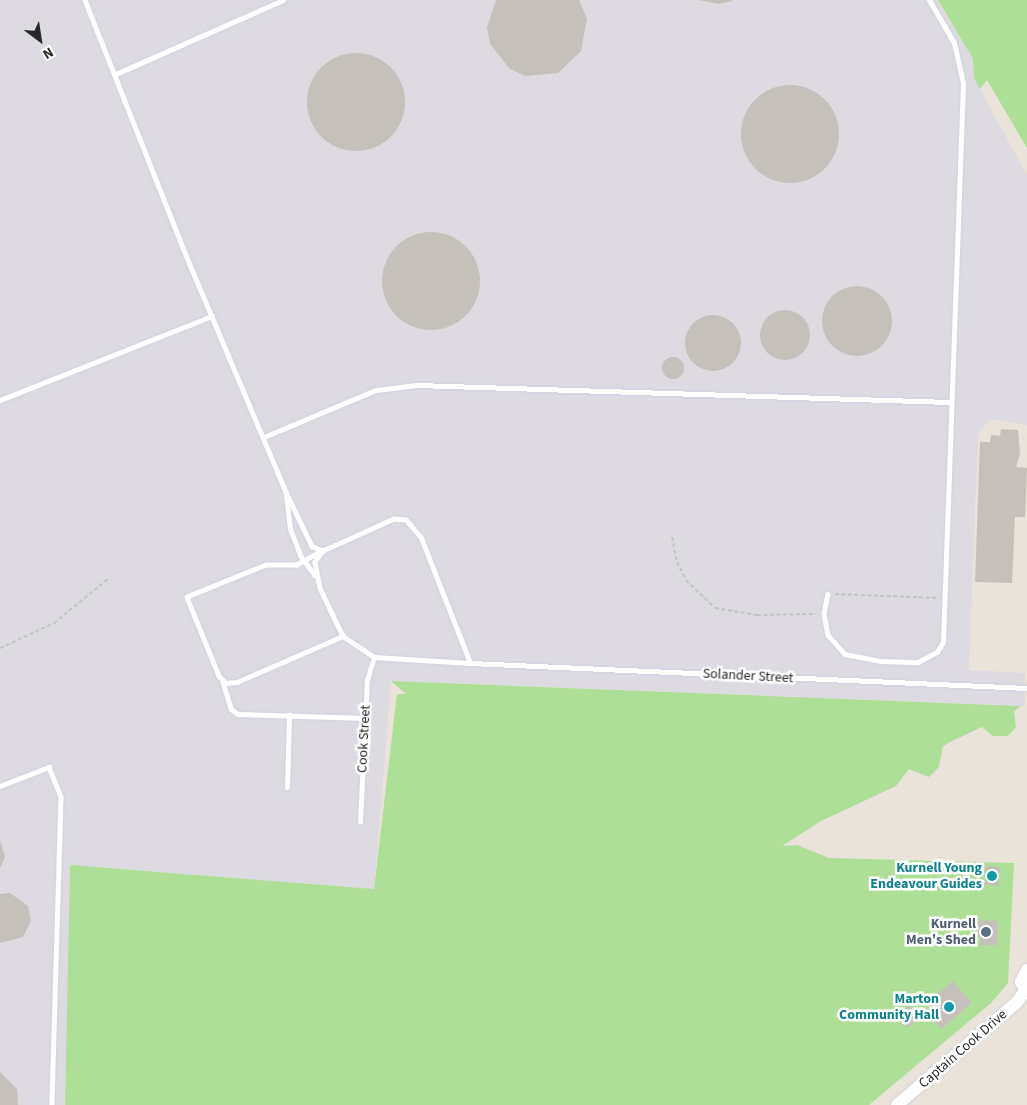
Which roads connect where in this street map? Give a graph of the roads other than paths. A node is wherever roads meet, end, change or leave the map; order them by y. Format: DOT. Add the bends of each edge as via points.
graph roads {
  1 [pos="86,0"];
  2 [pos="283,0"];
  3 [pos="929,0"];
  4 [pos="116,74"];
  5 [pos="212,316"];
  6 [pos="0,400"];
  7 [pos="949,402"];
  8 [pos="264,437"];
  9 [pos="286,492"];
  10 [pos="323,551"];
  11 [pos="305,561"];
  12 [pos="315,575"];
  13 [pos="828,594"];
  14 [pos="343,636"];
  15 [pos="374,657"];
  16 [pos="470,663"];
  17 [pos="222,680"];
  18 [pos="1027,688"];
  19 [pos="290,716"];
  20 [pos="365,718"];
  21 [pos="0,786"];
  22 [pos="287,788"];
  23 [pos="360,822"];
  24 [pos="1027,970"];
  25 [pos="1026,991"];
  26 [pos="52,1105"];
  27 [pos="898,1105"];
  1 -- 4 [label="lane"];
  2 -- 4 [label="lane"];
  3 -- 7 [label="lane" via="954,42 963,83"];
  4 -- 5 [label="lane"];
  5 -- 6 [label="lane"];
  5 -- 8 [label="lane"];
  7 -- 8 [label="lane" via="409,386 356,397"];
  7 -- 13 [label="lane" via="946,594 943,642 937,652 918,662 882,661 845,654 828,635 824,613"];
  8 -- 9 [label="lane"];
  9 -- 10 [label="lane" via="312,546"];
  9 -- 11 [label="lane" via="288,520"];
  10 -- 11 [label="lane"];
  10 -- 12 [label="lane" via="315,562"];
  10 -- 16 [label="lane" via="394,519 406,520 421,538"];
  11 -- 12 [label="lane"];
  11 -- 17 [label="lane" via="297,565 266,565 187,597"];
  12 -- 14 [label="lane"];
  14 -- 15 [label="lane"];
  14 -- 17 [label="lane" via="238,682"];
  15 -- 16 [label="lane, Solander Street"];
  15 -- 20 [label="lane, Cook Street" via="367,680"];
  16 -- 18 [label="lane, Solander Street"];
  17 -- 19 [label="lane" via="232,709 238,714"];
  19 -- 20 [label="lane"];
  19 -- 22 [label="lane"];
  20 -- 23 [label="lane, Cook Street"];
  21 -- 26 [label="lane" via="48,767 61,797"];
  24 -- 25 [label="main road" via="1021,982"];
  25 -- 27 [label="main road, Captain Cook Drive"];
}
